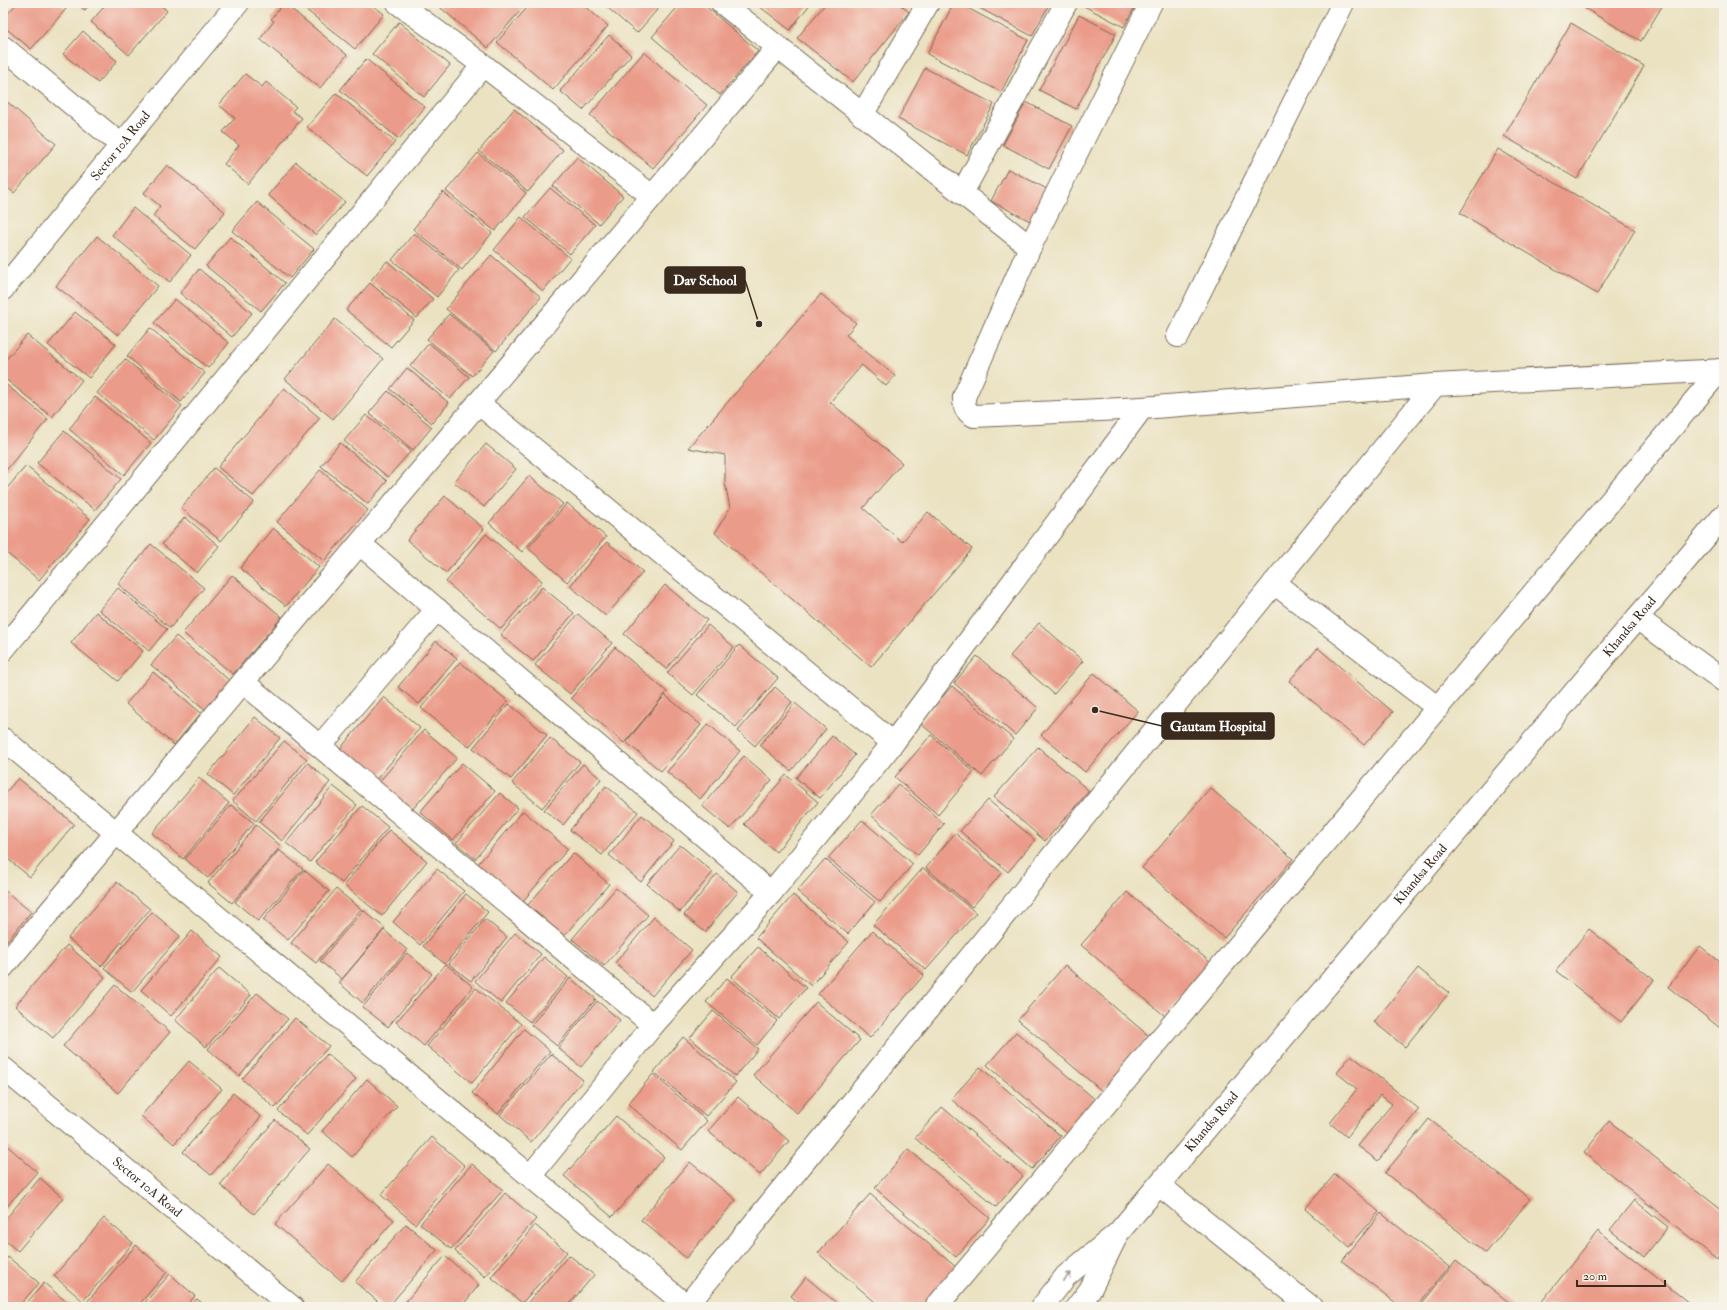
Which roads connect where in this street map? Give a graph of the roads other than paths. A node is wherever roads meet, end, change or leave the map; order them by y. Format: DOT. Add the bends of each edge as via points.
graph roads {
  1 [pos="238,3"];
  2 [pos="398,3"];
  3 [pos="722,3"];
  4 [pos="1066,3"];
  5 [pos="1151,3"];
  6 [pos="1343,3"];
  7 [pos="920,6"];
  8 [pos="3,47"];
  9 [pos="778,47"];
  10 [pos="483,64"];
  11 [pos="862,115"];
  12 [pos="120,144"];
  13 [pos="962,194"];
  14 [pos="652,196"];
  15 [pos="1030,247"];
  16 [pos="3,289"];
  17 [pos="1178,336"];
  18 [pos="1722,370"];
  19 [pos="1435,385"];
  20 [pos="478,403"];
  21 [pos="1142,408"];
  22 [pos="1724,515"];
  23 [pos="360,544"];
  24 [pos="1274,583"];
  25 [pos="436,609"];
  26 [pos="1637,618"];
  27 [pos="3,650"];
  28 [pos="1724,681"];
  29 [pos="243,682"];
  30 [pos="1438,708"];
  31 [pos="3,739"];
  32 [pos="893,743"];
  33 [pos="320,746"];
  34 [pos="116,833"];
  35 [pos="771,893"];
  36 [pos="3,967"];
  37 [pos="653,1025"];
  38 [pos="3,1068"];
  39 [pos="530,1176"];
  40 [pos="1159,1185"];
  41 [pos="1118,1233"];
  42 [pos="687,1306"];
  43 [pos="292,1307"];
  44 [pos="936,1307"];
  45 [pos="1042,1307"];
  46 [pos="1077,1307"];
  47 [pos="1311,1307"];
  1 -- 12 [label="street, Sector 10A Road"];
  2 -- 10 [label="street"];
  3 -- 9 [label="street"];
  4 -- 13 [label="street"];
  5 -- 15 [label="street"];
  6 -- 17 [label="street"];
  7 -- 11 [label="street"];
  8 -- 12 [label="street"];
  9 -- 11 [label="street"];
  9 -- 14 [label="street"];
  10 -- 14 [label="street"];
  10 -- 27 [label="street"];
  11 -- 13 [label="street"];
  12 -- 16 [label="street, Sector 10A Road"];
  13 -- 15 [label="street"];
  14 -- 20 [label="street"];
  15 -- 21 [label="street" via="964,397 967,412 974,416"];
  18 -- 19 [label="street"];
  18 -- 30 [label="street"];
  19 -- 21 [label="street"];
  19 -- 24 [label="street"];
  20 -- 23 [label="street"];
  20 -- 32 [label="street"];
  21 -- 32 [label="street"];
  22 -- 26 [label="street, Khandsa Road"];
  23 -- 25 [label="street"];
  23 -- 29 [label="street"];
  24 -- 30 [label="street"];
  24 -- 42 [label="street"];
  25 -- 33 [label="street"];
  25 -- 35 [label="street"];
  26 -- 28 [label="street"];
  26 -- 40 [label="street, Khandsa Road"];
  29 -- 33 [label="street"];
  29 -- 34 [label="street"];
  30 -- 44 [label="street"];
  31 -- 34 [label="street"];
  32 -- 35 [label="street"];
  33 -- 37 [label="street"];
  34 -- 36 [label="street"];
  34 -- 39 [label="street"];
  35 -- 37 [label="street"];
  37 -- 39 [label="street"];
  38 -- 43 [label="street, Sector 10A Road"];
  39 -- 42 [label="street"];
  40 -- 41 [label="street, Khandsa Road"];
  40 -- 47 [label="street"];
  45 -- 41 [label="street, Khandsa Road, one-way" via="1066,1276"];
  41 -- 46 [label="street, Khandsa Road" via="1090,1290"];
}
